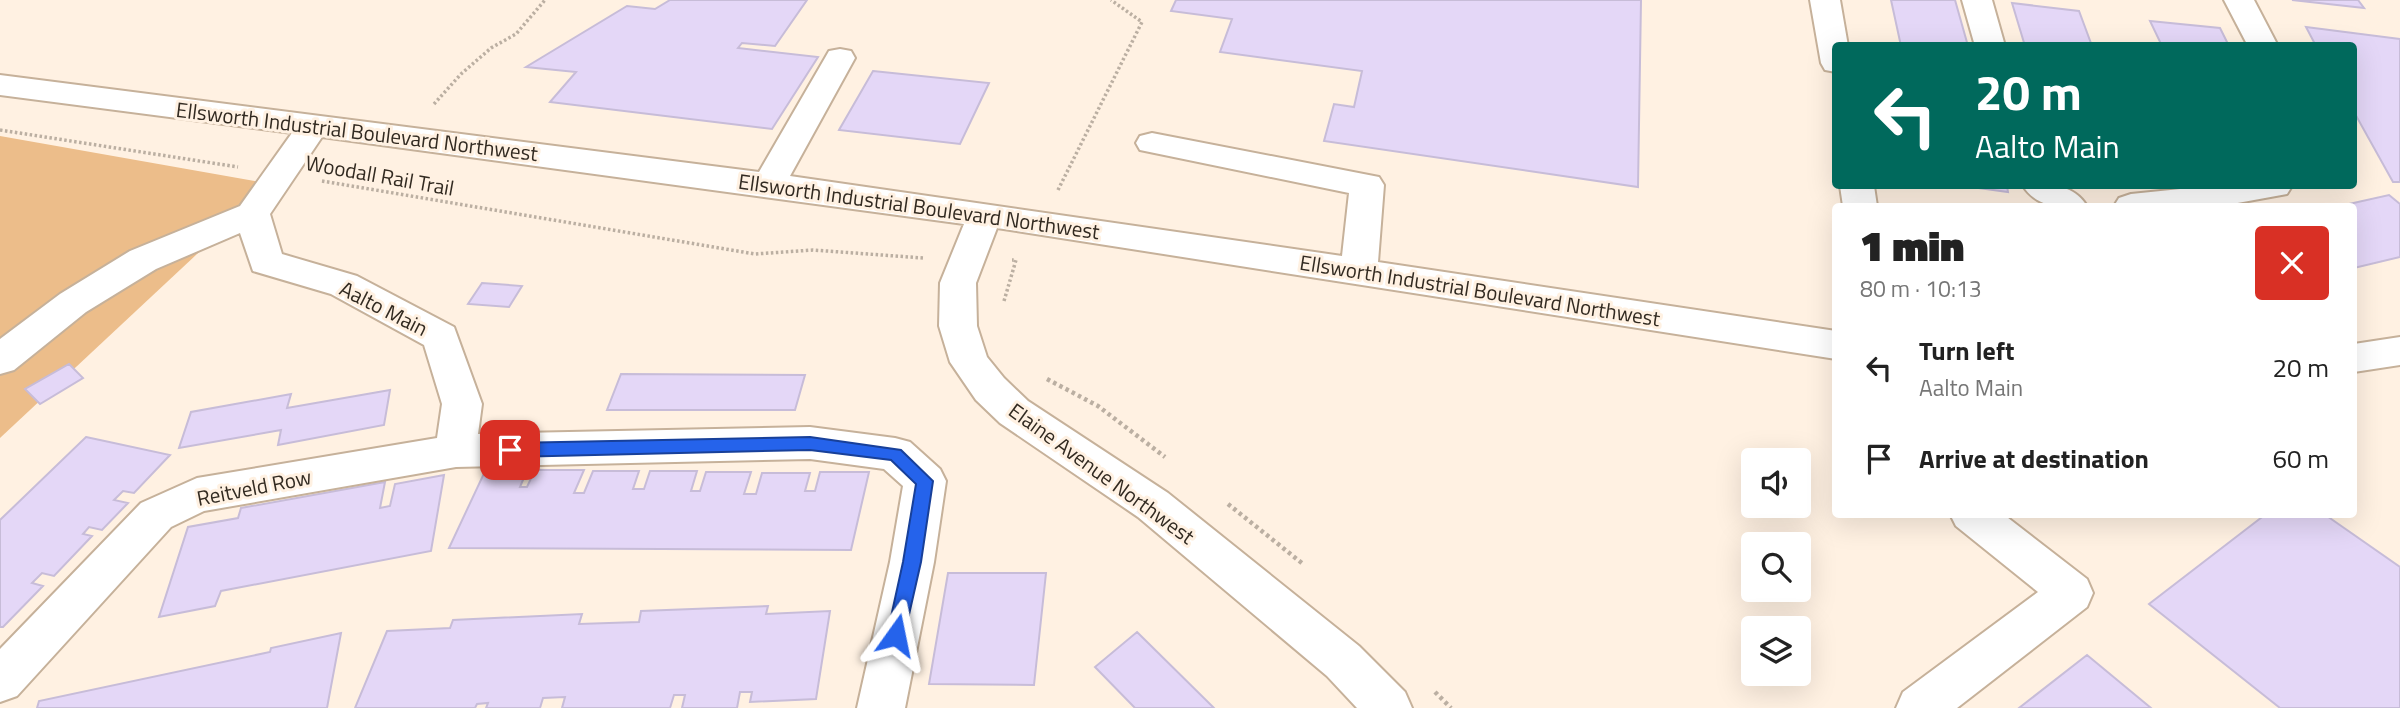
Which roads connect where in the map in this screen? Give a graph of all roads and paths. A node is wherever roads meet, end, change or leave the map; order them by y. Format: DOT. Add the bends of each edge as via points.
graph roads {
  1 [pos="545,0"];
  2 [pos="1111,0"];
  3 [pos="1825,0"];
  4 [pos="1978,0"];
  5 [pos="2239,0"];
  6 [pos="1832,42"];
  7 [pos="1989,42"];
  8 [pos="2261,42"];
  9 [pos="840,58"];
  10 [pos="0,85"];
  11 [pos="313,126"];
  12 [pos="0,130"];
  13 [pos="403,137"];
  14 [pos="1152,143"];
  15 [pos="280,174"];
  16 [pos="769,184"];
  17 [pos="2044,189"];
  18 [pos="2260,189"];
  19 [pos="2066,203"];
  20 [pos="2187,203"];
  21 [pos="252,214"];
  22 [pos="985,215"];
  23 [pos="1038,222"];
  24 [pos="755,254"];
  25 [pos="1016,260"];
  26 [pos="1359,271"];
  27 [pos="1832,346"];
  28 [pos="0,360"];
  29 [pos="456,451"];
  30 [pos="1976,518"];
  31 [pos="0,681"];
  32 [pos="881,708"];
  33 [pos="1388,708"];
  34 [pos="1920,708"];
  1 -- 13 [label="path" via="516,34 461,74"];
  2 -- 23 [label="path" via="1142,22"];
  3 -- 6 [label="street"];
  4 -- 7 [label="street"];
  5 -- 8 [label="street"];
  9 -- 16 [label="street"];
  10 -- 11 [label="street, Ellsworth Industrial Boulevard Northwest"];
  11 -- 13 [label="street, Ellsworth Industrial Boulevard Northwest"];
  11 -- 15 [label="street"];
  12 -- 15 [label="path, Woodall Rail Trail"];
  13 -- 16 [label="street, Ellsworth Industrial Boulevard Northwest"];
  14 -- 26 [label="street" via="1367,185"];
  15 -- 21 [label="street"];
  15 -- 24 [label="path, Woodall Rail Trail"];
  16 -- 22 [label="street, Ellsworth Industrial Boulevard Northwest"];
  17 -- 19 [label="street"];
  18 -- 20 [label="street"];
  21 -- 28 [label="street" via="143,260 73,303"];
  21 -- 29 [label="street, Aalto Main" via="266,262 344,285 440,337 462,404"];
  22 -- 23 [label="street, Ellsworth Industrial Boulevard Northwest"];
  22 -- 33 [label="street, Elaine Avenue Northwest" via="958,283 958,326 970,362 990,389 1014,412 1153,505 1343,661"];
  23 -- 25 [label="path"];
  23 -- 26 [label="street, Ellsworth Industrial Boulevard Northwest"];
  26 -- 27 [label="street, Ellsworth Industrial Boulevard Northwest"];
  29 -- 31 [label="street, Reitveld Row" via="197,495 156,515"];
  29 -- 32 [label="street" via="810,443 895,454 925,481"];
  30 -- 34 [label="street" via="2071,593"];
}
